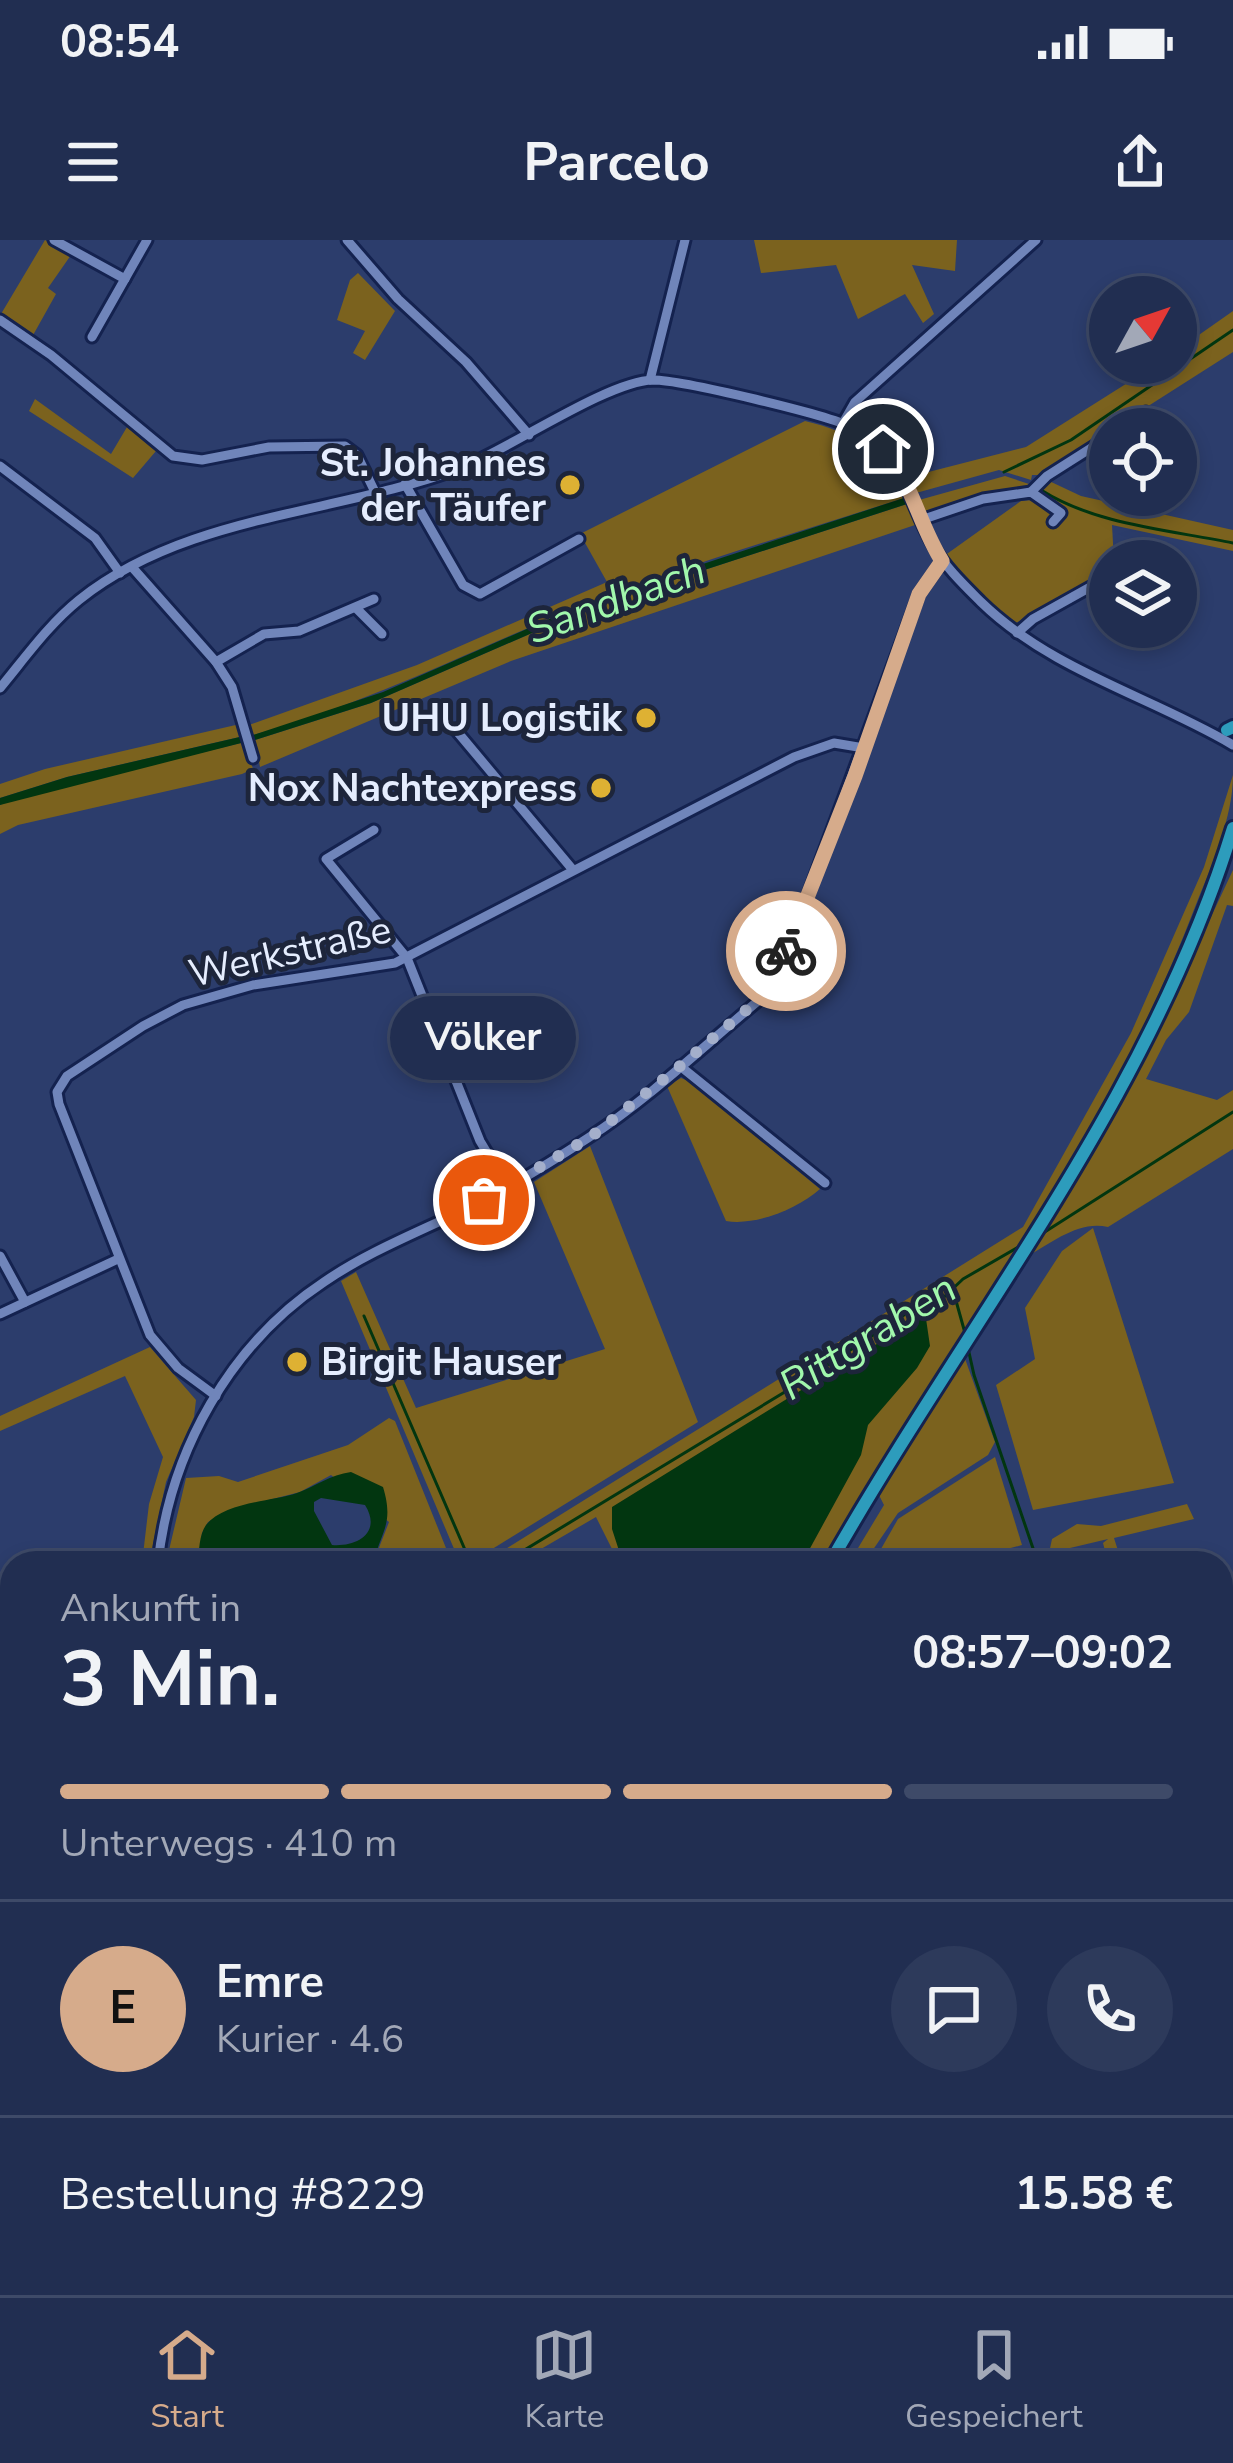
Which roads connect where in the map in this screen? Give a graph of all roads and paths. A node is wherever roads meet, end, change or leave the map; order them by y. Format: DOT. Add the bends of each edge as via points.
graph roads {
  1 [pos="54,240"];
  2 [pos="147,240"];
  3 [pos="347,240"];
  4 [pos="686,240"];
  5 [pos="1036,240"];
  6 [pos="125,279"];
  7 [pos="0,320"];
  8 [pos="92,337"];
  9 [pos="650,380"];
  10 [pos="843,423"];
  11 [pos="529,435"];
  12 [pos="1089,451"];
  13 [pos="0,466"];
  14 [pos="405,484"];
  15 [pos="1035,490"];
  16 [pos="375,492"];
  17 [pos="919,516"];
  18 [pos="1053,522"];
  19 [pos="579,539"];
  20 [pos="942,561"];
  21 [pos="132,567"];
  22 [pos="120,573"];
  23 [pos="1089,588"];
  24 [pos="374,599"];
  25 [pos="356,608"];
  26 [pos="1017,633"];
  27 [pos="382,634"];
  28 [pos="216,662"];
  29 [pos="0,688"];
  30 [pos="1197,724"];
  31 [pos="455,730"];
  32 [pos="1231,730"];
  33 [pos="1233,745"];
  34 [pos="864,748"];
  35 [pos="253,758"];
  36 [pos="1233,828"];
  37 [pos="374,830"];
  38 [pos="573,870"];
  39 [pos="407,958"];
  40 [pos="680,1066"];
  41 [pos="825,1183"];
  42 [pos="507,1186"];
  43 [pos="0,1256"];
  44 [pos="118,1259"];
  45 [pos="26,1301"];
  46 [pos="0,1314"];
  47 [pos="216,1396"];
  48 [pos="160,1551"];
  49 [pos="837,1551"];
  1 -- 6 [label="street"];
  2 -- 6 [label="street"];
  3 -- 11 [label="street"];
  4 -- 9 [label="street"];
  5 -- 10 [label="street" via="855,402"];
  6 -- 8 [label="street"];
  7 -- 16 [label="street" via="173,456 345,446"];
  9 -- 10 [label="street"];
  9 -- 11 [label="street"];
  10 -- 17 [label="street" via="883,449"];
  11 -- 14 [label="street"];
  12 -- 15 [label="street"];
  13 -- 22 [label="street" via="95,538"];
  14 -- 16 [label="street"];
  14 -- 19 [label="street" via="463,585 480,594"];
  15 -- 17 [label="street"];
  15 -- 18 [label="street" via="1060,513"];
  16 -- 21 [label="street" via="248,523"];
  17 -- 20 [label="street"];
  20 -- 26 [label="street"];
  20 -- 34 [label="street" via="919,594"];
  21 -- 22 [label="street"];
  21 -- 28 [label="street"];
  22 -- 29 [label="street" via="60,617"];
  23 -- 26 [label="street"];
  24 -- 25 [label="street"];
  25 -- 27 [label="street"];
  25 -- 28 [label="street" via="299,631 264,634"];
  26 -- 30 [label="street"];
  28 -- 35 [label="street"];
  30 -- 32 [label="street"];
  30 -- 33 [label="street"];
  31 -- 38 [label="street"];
  34 -- 38 [label="street, Werkstraße" via="816,748"];
  34 -- 40 [label="street" via="774,980"];
  36 -- 49 [label="main road" via="1144,1045 1053,1208"];
  37 -- 39 [label="street" via="326,859"];
  38 -- 39 [label="street, Werkstraße"];
  39 -- 42 [label="street" via="480,1141"];
  39 -- 44 [label="street, Werkstraße" via="183,1005 67,1076 59,1104"];
  40 -- 41 [label="street"];
  40 -- 42 [label="street" via="592,1136"];
  42 -- 47 [label="street" via="300,1298"];
  43 -- 45 [label="street"];
  44 -- 45 [label="street"];
  44 -- 47 [label="street, Werkstraße" via="150,1335"];
  45 -- 46 [label="street"];
  47 -- 48 [label="street" via="170,1494"];
}
